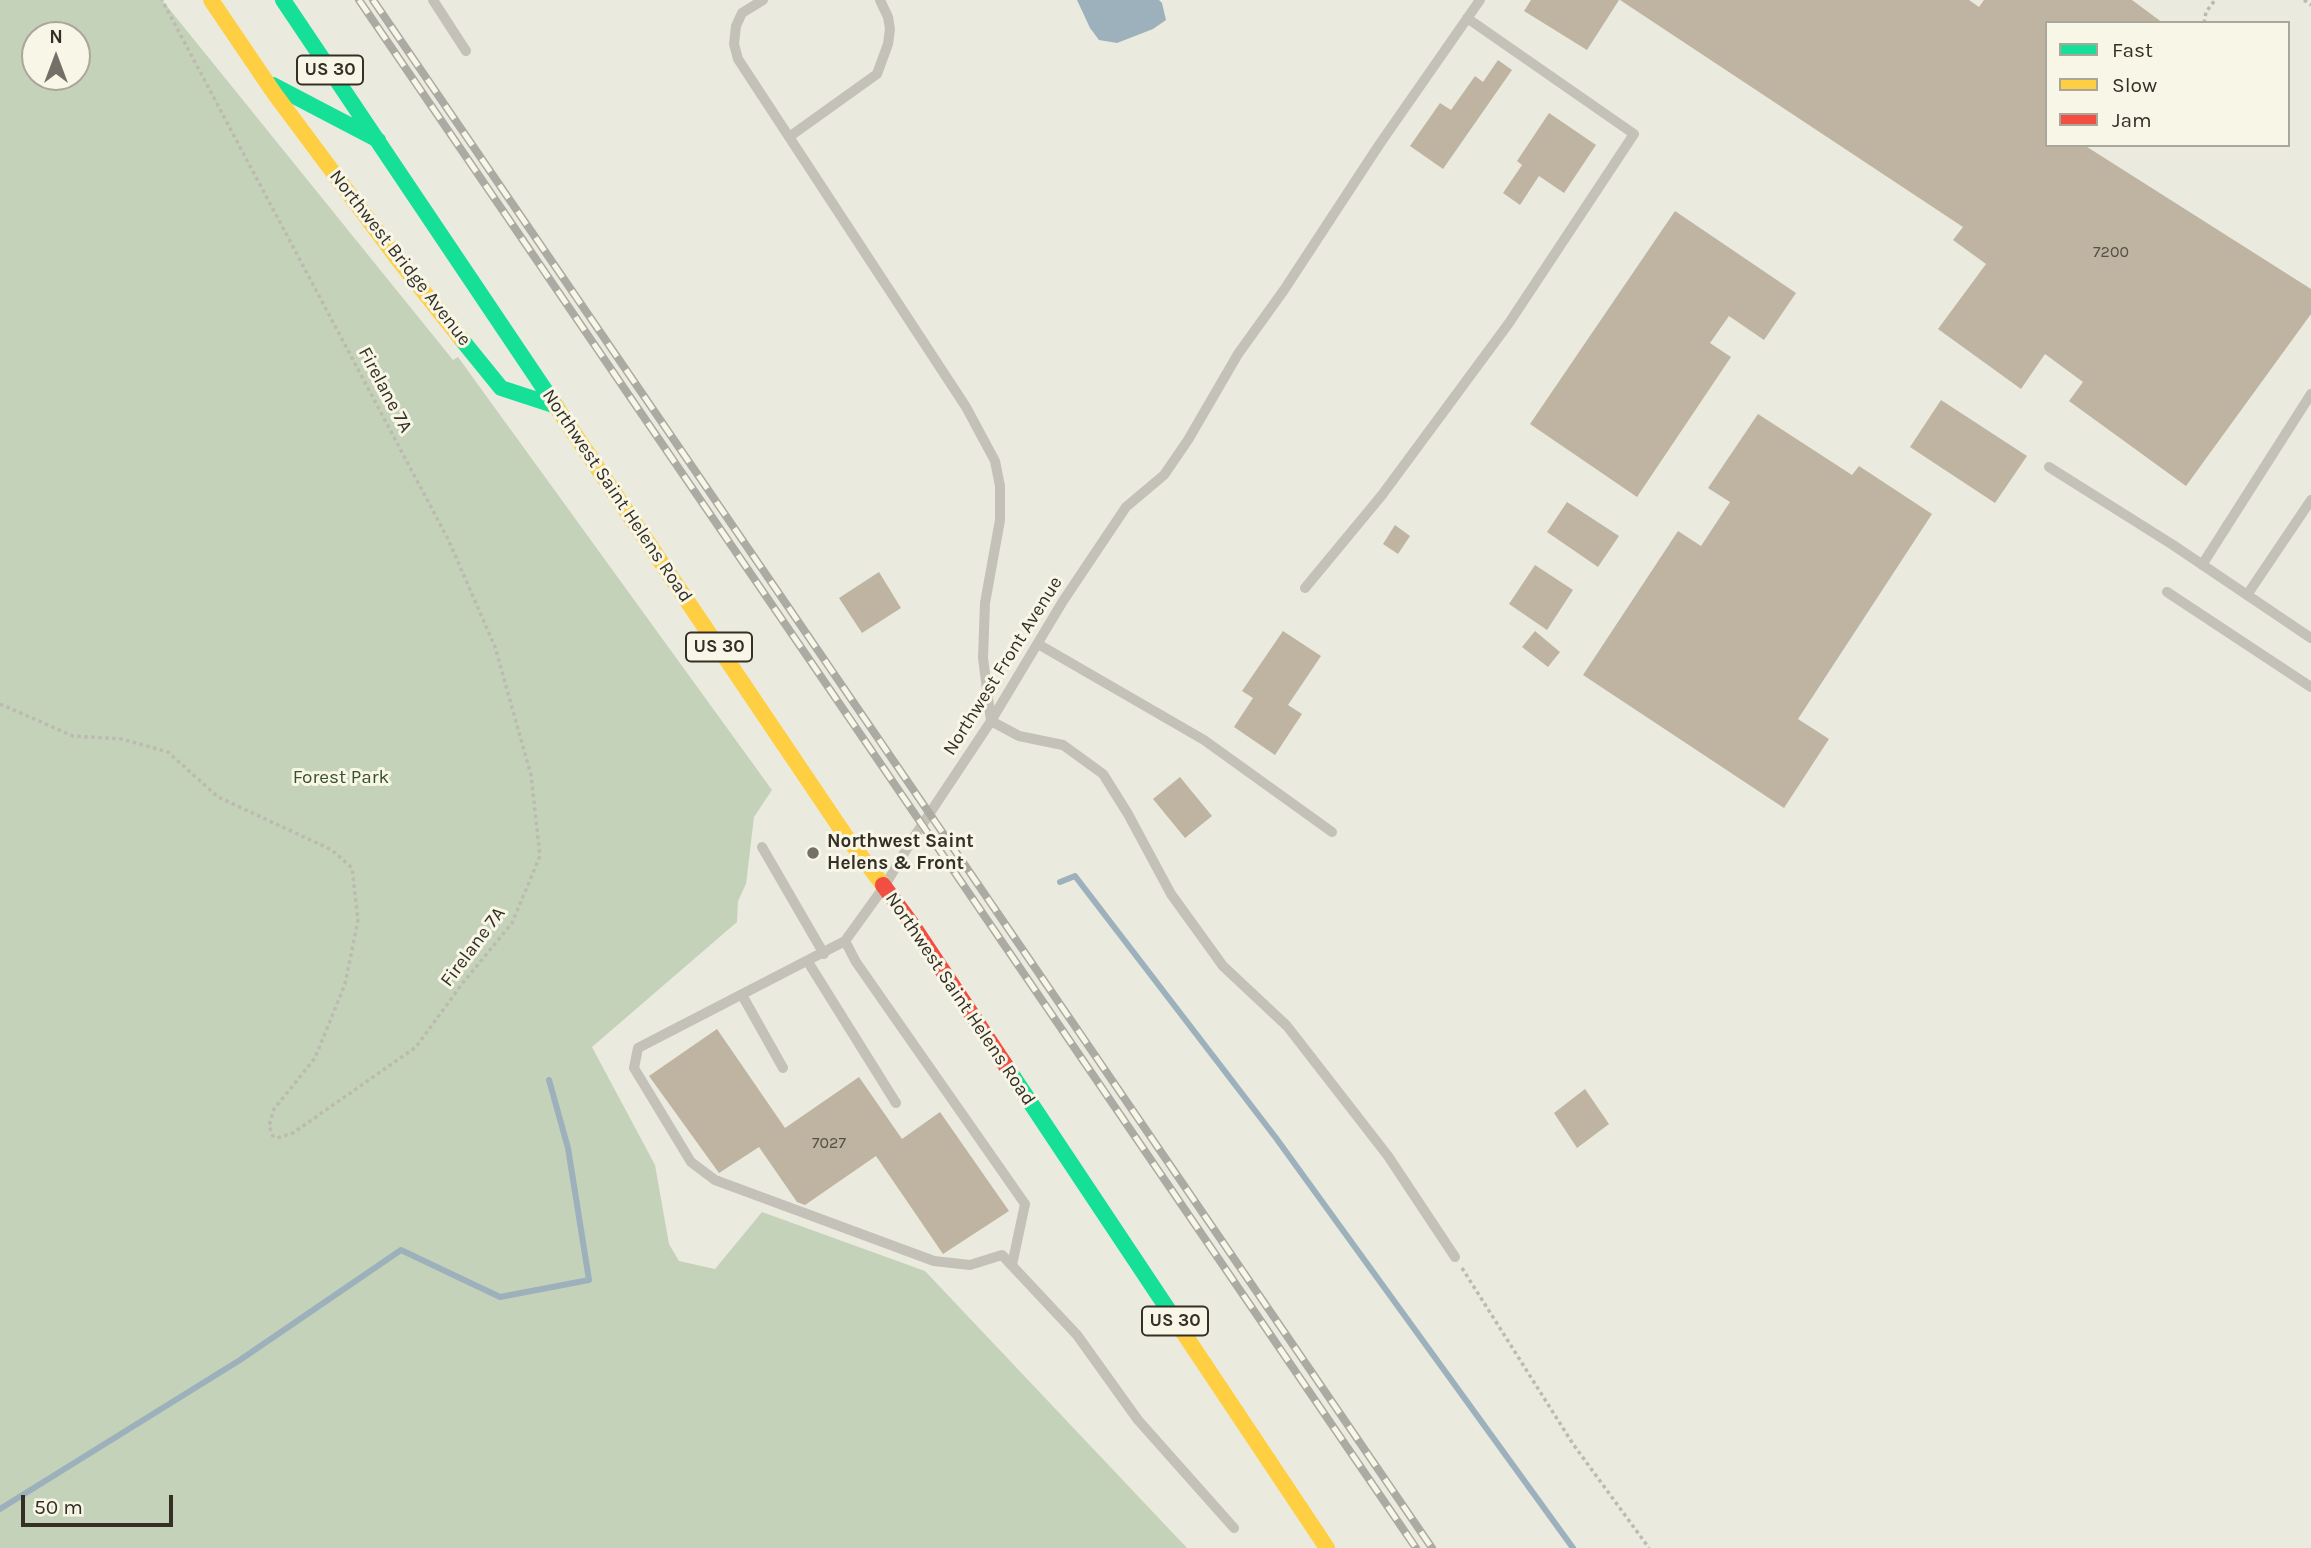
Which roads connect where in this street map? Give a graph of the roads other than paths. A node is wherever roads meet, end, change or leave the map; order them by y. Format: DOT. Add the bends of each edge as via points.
graph roads {
  1 [pos="211,0"];
  2 [pos="283,0"];
  3 [pos="433,0"];
  4 [pos="763,0"];
  5 [pos="880,0"];
  6 [pos="1480,0"];
  7 [pos="1467,18"];
  8 [pos="466,51"];
  9 [pos="265,81"];
  10 [pos="789,137"];
  11 [pos="378,140"];
  12 [pos="2311,394"];
  13 [pos="556,406"];
  14 [pos="2049,467"];
  15 [pos="2311,500"];
  16 [pos="2202,565"];
  17 [pos="1305,588"];
  18 [pos="2167,592"];
  19 [pos="2247,595"];
  20 [pos="2311,638"];
  21 [pos="1038,644"];
  22 [pos="2311,687"];
  23 [pos="991,721"];
  24 [pos="1332,832"];
  25 [pos="762,847"];
  26 [pos="884,887"];
  27 [pos="845,942"];
  28 [pos="824,954"];
  29 [pos="808,962"];
  30 [pos="742,995"];
  31 [pos="783,1068"];
  32 [pos="896,1103"];
  33 [pos="1455,1257"];
  34 [pos="1012,1265"];
  35 [pos="1234,1528"];
  36 [pos="1327,1548"];
  1 -- 9 [label="main road, Northwest Bridge Avenue"];
  2 -- 11 [label="main road, Northwest Saint Helens Road / US 30"];
  3 -- 8 [label="lane"];
  4 -- 10 [label="lane" via="742,13 733,44"];
  5 -- 10 [label="lane" via="890,29 877,74"];
  6 -- 7 [label="lane, Northwest Front Avenue"];
  7 -- 17 [label="lane" via="1634,134 1509,323 1382,495"];
  7 -- 21 [label="lane, Northwest Front Avenue" via="1238,354 1188,440 1164,475 1126,506"];
  9 -- 11 [label="main road, Northwest Bridge Avenue"];
  9 -- 13 [label="main road, Northwest Bridge Avenue" via="501,388"];
  10 -- 23 [label="lane" via="966,407 995,461 999,520 985,603 983,658"];
  11 -- 13 [label="main road, Northwest Saint Helens Road / US 30"];
  12 -- 16 [label="lane"];
  13 -- 26 [label="main road, Northwest Saint Helens Road / US 30"];
  14 -- 16 [label="lane"];
  15 -- 19 [label="lane"];
  16 -- 19 [label="lane"];
  18 -- 22 [label="lane"];
  19 -- 20 [label="lane"];
  21 -- 23 [label="lane, Northwest Front Avenue"];
  21 -- 24 [label="lane" via="1203,740"];
  23 -- 26 [label="lane, Northwest Front Avenue"];
  23 -- 33 [label="lane" via="1019,736 1063,745 1103,774 1171,894 1223,966 1287,1026 1388,1156"];
  25 -- 28 [label="lane"];
  26 -- 27 [label="lane, Northwest Front Avenue"];
  26 -- 36 [label="main road, Northwest Saint Helens Road / US 30"];
  27 -- 28 [label="lane"];
  27 -- 34 [label="lane" via="1025,1204"];
  28 -- 29 [label="lane"];
  29 -- 30 [label="lane"];
  29 -- 32 [label="lane"];
  30 -- 31 [label="lane"];
  30 -- 34 [label="lane" via="638,1048 634,1068 691,1162 727,1185 934,1261 970,1265 1002,1255"];
  34 -- 35 [label="lane" via="1077,1335 1138,1420"];
}
